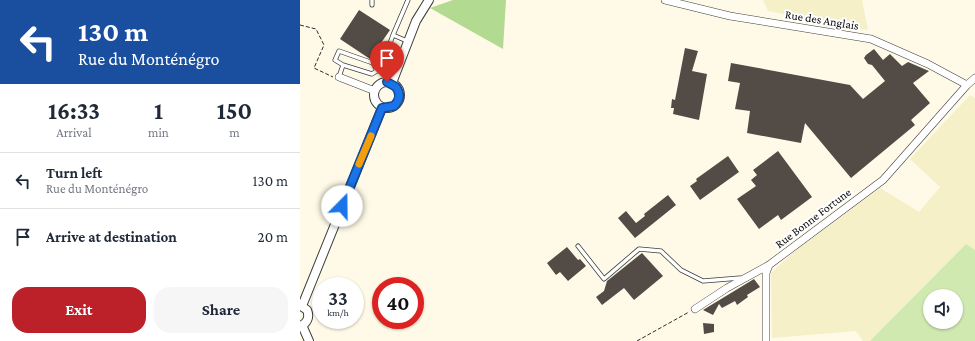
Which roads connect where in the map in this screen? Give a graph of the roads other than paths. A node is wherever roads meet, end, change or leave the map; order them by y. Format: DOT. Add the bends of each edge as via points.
graph roads {
  1 [pos="372,0"];
  2 [pos="408,0"];
  3 [pos="429,0"];
  4 [pos="665,0"];
  5 [pos="372,5"];
  6 [pos="393,35"];
  7 [pos="408,42"];
  8 [pos="343,65"];
  9 [pos="377,71"];
  10 [pos="340,78"];
  11 [pos="975,78"];
  12 [pos="392,83"];
  13 [pos="967,85"];
  14 [pos="375,91"];
  15 [pos="382,108"];
  16 [pos="578,246"];
  17 [pos="769,265"];
  18 [pos="745,278"];
  19 [pos="301,305"];
  20 [pos="695,309"];
  21 [pos="301,326"];
  22 [pos="309,341"];
  23 [pos="766,341"];
  1 -- 5 [label="lane"];
  2 -- 6 [label="lane"];
  3 -- 7 [label="street" via="416,21"];
  4 -- 13 [label="street, Rue des Anglais" via="730,16 871,39 928,64"];
  6 -- 7 [label="lane"];
  6 -- 9 [label="lane" via="381,68"];
  7 -- 12 [label="street"];
  8 -- 9 [label="lane" via="372,74"];
  8 -- 9 [label="lane" via="335,60 340,51 373,63"];
  8 -- 10 [label="lane"];
  10 -- 14 [label="street"];
  11 -- 13 [label="street, Rue Bonne Fortune"];
  12 -- 14 [label="street" via="383,83"];
  12 -- 15 [label="street" via="399,90 399,99 394,106"];
  13 -- 17 [label="street, Rue Bonne Fortune" via="883,180"];
  14 -- 15 [label="street" via="375,100"];
  15 -- 19 [label="street"];
  16 -- 18 [label="lane" via="604,278 639,249 660,251 681,270 703,281"];
  17 -- 18 [label="street, Rue Bonne Fortune"];
  17 -- 23 [label="street" via="766,273"];
  18 -- 20 [label="street, Rue Bonne Fortune"];
  19 -- 21 [label="street" via="308,313 307,320"];
  21 -- 22 [label="street"];
}
